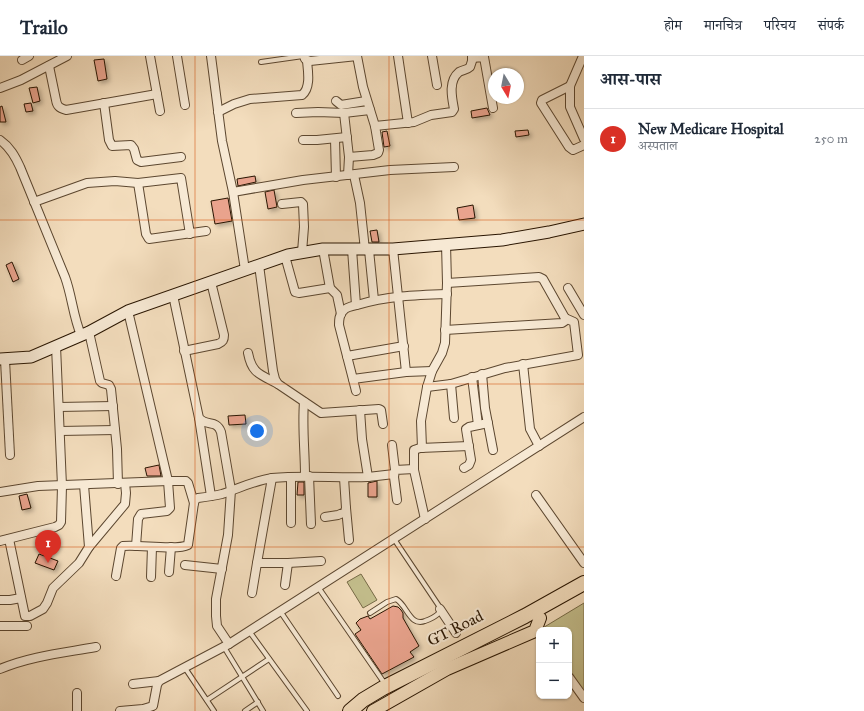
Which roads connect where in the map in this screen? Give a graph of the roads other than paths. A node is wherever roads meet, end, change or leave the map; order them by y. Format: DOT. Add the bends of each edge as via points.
graph roads {
  1 [pos="67,56"];
  2 [pos="150,56"];
  3 [pos="177,56"];
  4 [pos="211,56"];
  5 [pos="357,56"];
  6 [pos="398,56"];
  7 [pos="432,56"];
  8 [pos="583,56"];
  9 [pos="472,57"];
  10 [pos="305,58"];
  11 [pos="261,62"];
  12 [pos="49,66"];
  13 [pos="437,85"];
  14 [pos="570,86"];
  15 [pos="0,88"];
  16 [pos="156,94"];
  17 [pos="336,101"];
  18 [pos="366,101"];
  19 [pos="104,103"];
  20 [pos="185,105"];
  21 [pos="493,108"];
  22 [pos="370,110"];
  23 [pos="160,111"];
  24 [pos="218,112"];
  25 [pos="296,113"];
  26 [pos="344,114"];
  27 [pos="408,123"];
  28 [pos="375,126"];
  29 [pos="347,137"];
  30 [pos="334,139"];
  31 [pos="584,139"];
  32 [pos="0,140"];
  33 [pos="303,140"];
  34 [pos="584,145"];
  35 [pos="349,157"];
  36 [pos="182,158"];
  37 [pos="454,167"];
  38 [pos="351,175"];
  39 [pos="336,177"];
  40 [pos="138,183"];
  41 [pos="234,192"];
  42 [pos="34,202"];
  43 [pos="282,204"];
  44 [pos="584,224"];
  45 [pos="206,231"];
  46 [pos="190,234"];
  47 [pos="446,244"];
  48 [pos="323,248"];
  49 [pos="352,249"];
  50 [pos="393,249"];
  51 [pos="367,250"];
  52 [pos="302,252"];
  53 [pos="285,256"];
  54 [pos="259,265"];
  55 [pos="245,270"];
  56 [pos="211,282"];
  57 [pos="447,283"];
  58 [pos="330,288"];
  59 [pos="568,288"];
  60 [pos="447,294"];
  61 [pos="173,296"];
  62 [pos="398,296"];
  63 [pos="374,300"];
  64 [pos="356,305"];
  65 [pos="128,311"];
  66 [pos="341,314"];
  67 [pos="584,315"];
  68 [pos="565,318"];
  69 [pos="445,330"];
  70 [pos="85,333"];
  71 [pos="56,346"];
  72 [pos="404,346"];
  73 [pos="184,351"];
  74 [pos="248,353"];
  75 [pos="347,356"];
  76 [pos="3,359"];
  77 [pos="523,364"];
  78 [pos="432,371"];
  79 [pos="406,372"];
  80 [pos="482,374"];
  81 [pos="472,377"];
  82 [pos="353,379"];
  83 [pos="278,384"];
  84 [pos="451,384"];
  85 [pos="427,387"];
  86 [pos="356,391"];
  87 [pos="304,402"];
  88 [pos="113,406"];
  89 [pos="59,408"];
  90 [pos="360,410"];
  91 [pos="584,417"];
  92 [pos="199,418"];
  93 [pos="454,418"];
  94 [pos="488,423"];
  95 [pos="383,424"];
  96 [pos="478,425"];
  97 [pos="116,430"];
  98 [pos="60,431"];
  99 [pos="392,444"];
  100 [pos="469,446"];
  101 [pos="539,446"];
  102 [pos="422,448"];
  103 [pos="493,450"];
  104 [pos="10,455"];
  105 [pos="464,468"];
  106 [pos="414,469"];
  107 [pos="394,472"];
  108 [pos="307,476"];
  109 [pos="291,477"];
  110 [pos="368,477"];
  111 [pos="272,478"];
  112 [pos="344,478"];
  113 [pos="168,481"];
  114 [pos="121,483"];
  115 [pos="84,485"];
  116 [pos="62,486"];
  117 [pos="231,490"];
  118 [pos="0,492"];
  119 [pos="536,494"];
  120 [pos="211,496"];
  121 [pos="397,500"];
  122 [pos="194,503"];
  123 [pos="346,508"];
  124 [pos="325,517"];
  125 [pos="425,519"];
  126 [pos="291,523"];
  127 [pos="311,524"];
  128 [pos="394,538"];
  129 [pos="9,539"];
  130 [pos="349,540"];
  131 [pos="0,541"];
  132 [pos="136,546"];
  133 [pos="89,547"];
  134 [pos="152,547"];
  135 [pos="171,547"];
  136 [pos="321,561"];
  137 [pos="257,563"];
  138 [pos="288,563"];
  139 [pos="584,563"];
  140 [pos="185,565"];
  141 [pos="222,568"];
  142 [pos="169,572"];
  143 [pos="116,576"];
  144 [pos="150,577"];
  145 [pos="584,583"];
  146 [pos="285,585"];
  147 [pos="318,587"];
  148 [pos="584,592"];
  149 [pos="252,593"];
  150 [pos="21,598"];
  151 [pos="0,600"];
  152 [pos="440,609"];
  153 [pos="280,611"];
  154 [pos="370,614"];
  155 [pos="534,622"];
  156 [pos="0,626"];
  157 [pos="27,626"];
  158 [pos="249,631"];
  159 [pos="456,633"];
  160 [pos="227,645"];
  161 [pos="96,647"];
  162 [pos="269,659"];
  163 [pos="185,668"];
  164 [pos="0,669"];
  165 [pos="243,677"];
  166 [pos="159,681"];
  167 [pos="572,682"];
  168 [pos="132,684"];
  169 [pos="385,684"];
  170 [pos="77,693"];
  171 [pos="338,696"];
  172 [pos="584,698"];
  173 [pos="207,700"];
  174 [pos="258,702"];
  175 [pos="153,709"];
  176 [pos="372,710"];
  177 [pos="77,711"];
  178 [pos="120,711"];
  179 [pos="214,711"];
  180 [pos="245,711"];
  181 [pos="263,711"];
  182 [pos="307,711"];
  183 [pos="346,711"];
  184 [pos="350,711"];
  1 -- 12 [label="street"];
  2 -- 16 [label="street"];
  3 -- 20 [label="street"];
  4 -- 24 [label="street"];
  5 -- 10 [label="street"];
  5 -- 18 [label="street"];
  6 -- 27 [label="street"];
  7 -- 13 [label="street"];
  8 -- 14 [label="street"];
  9 -- 21 [label="street" via="484,57"];
  9 -- 27 [label="street" via="470,67 460,71 453,79 453,111"];
  10 -- 11 [label="lane"];
  10 -- 24 [label="street" via="308,85 302,95 250,99"];
  12 -- 15 [label="street"];
  12 -- 19 [label="street" via="60,109"];
  14 -- 31 [label="street" via="570,107"];
  14 -- 34 [label="street" via="542,100 541,104 569,147 573,150"];
  16 -- 19 [label="street"];
  16 -- 23 [label="street"];
  17 -- 18 [label="street" via="341,105"];
  18 -- 22 [label="street"];
  19 -- 36 [label="street" via="112,146 131,145 137,160 142,162"];
  22 -- 26 [label="street"];
  22 -- 28 [label="street"];
  24 -- 41 [label="street"];
  25 -- 26 [label="street"];
  26 -- 29 [label="street"];
  27 -- 28 [label="street"];
  28 -- 35 [label="street" via="378,152 373,155"];
  29 -- 30 [label="street"];
  29 -- 35 [label="street"];
  30 -- 33 [label="street"];
  30 -- 39 [label="street"];
  32 -- 42 [label="street" via="14,156"];
  35 -- 38 [label="street"];
  37 -- 38 [label="street"];
  38 -- 39 [label="street"];
  38 -- 51 [label="street" via="360,203"];
  39 -- 41 [label="street"];
  40 -- 42 [label="street" via="87,183"];
  40 -- 46 [label="street" via="149,239"];
  40 -- 46 [label="street" via="180,178"];
  41 -- 55 [label="street"];
  42 -- 70 [label="street" via="69,288 76,323"];
  43 -- 52 [label="street" via="302,204"];
  44 -- 47 [label="street" via="502,240"];
  45 -- 46 [label="street"];
  47 -- 50 [label="street"];
  47 -- 57 [label="street"];
  48 -- 49 [label="street"];
  48 -- 52 [label="street"];
  48 -- 58 [label="street"];
  49 -- 51 [label="street"];
  49 -- 64 [label="street"];
  50 -- 51 [label="street"];
  50 -- 62 [label="street"];
  51 -- 63 [label="street"];
  52 -- 53 [label="street"];
  53 -- 54 [label="street"];
  53 -- 58 [label="street" via="295,292"];
  54 -- 55 [label="street"];
  54 -- 83 [label="street" via="273,372"];
  55 -- 56 [label="street"];
  56 -- 61 [label="street"];
  56 -- 73 [label="street" via="224,334 223,342"];
  57 -- 60 [label="street"];
  57 -- 68 [label="street" via="539,277 543,279"];
  58 -- 66 [label="street" via="337,296"];
  59 -- 67 [label="street"];
  60 -- 62 [label="street"];
  60 -- 69 [label="street"];
  61 -- 65 [label="street"];
  61 -- 73 [label="street"];
  62 -- 63 [label="street"];
  62 -- 72 [label="street"];
  63 -- 64 [label="street"];
  64 -- 66 [label="street" via="347,308"];
  65 -- 70 [label="street"];
  65 -- 113 [label="street"];
  66 -- 75 [label="street" via="339,325"];
  68 -- 69 [label="street" via="562,323"];
  68 -- 77 [label="street" via="574,322 578,355"];
  69 -- 78 [label="street" via="442,353"];
  70 -- 71 [label="street"];
  70 -- 88 [label="street" via="100,380 110,386"];
  71 -- 76 [label="street" via="31,356"];
  71 -- 89 [label="street"];
  72 -- 75 [label="street"];
  72 -- 79 [label="street"];
  73 -- 92 [label="street"];
  74 -- 83 [label="street" via="252,368"];
  75 -- 82 [label="street"];
  76 -- 104 [label="street"];
  77 -- 80 [label="street"];
  77 -- 101 [label="street" via="530,429"];
  78 -- 79 [label="street"];
  78 -- 85 [label="street"];
  79 -- 82 [label="street"];
  80 -- 81 [label="street"];
  80 -- 94 [label="street"];
  81 -- 84 [label="street"];
  81 -- 96 [label="street"];
  82 -- 86 [label="street"];
  83 -- 87 [label="street"];
  84 -- 85 [label="street"];
  84 -- 93 [label="street"];
  85 -- 102 [label="street" via="421,421"];
  87 -- 90 [label="street" via="321,413"];
  87 -- 108 [label="street"];
  88 -- 89 [label="street"];
  88 -- 97 [label="street"];
  89 -- 98 [label="street"];
  90 -- 95 [label="street" via="379,408"];
  90 -- 110 [label="street"];
  91 -- 101 [label="street"];
  92 -- 117 [label="street" via="202,422 219,427"];
  92 -- 120 [label="street"];
  94 -- 96 [label="street"];
  94 -- 103 [label="street"];
  96 -- 100 [label="street" via="466,429"];
  97 -- 98 [label="street"];
  97 -- 114 [label="street"];
  98 -- 116 [label="street"];
  99 -- 107 [label="street"];
  100 -- 102 [label="street"];
  100 -- 105 [label="street" via="471,460"];
  101 -- 125 [label="street"];
  102 -- 106 [label="street" via="414,450"];
  106 -- 107 [label="street"];
  106 -- 125 [label="street"];
  107 -- 110 [label="street"];
  107 -- 121 [label="street"];
  108 -- 109 [label="street"];
  108 -- 112 [label="street"];
  108 -- 127 [label="street"];
  109 -- 111 [label="street"];
  109 -- 126 [label="street"];
  110 -- 112 [label="street"];
  111 -- 117 [label="street" via="250,482"];
  111 -- 137 [label="street"];
  112 -- 123 [label="street"];
  113 -- 114 [label="street"];
  113 -- 122 [label="street" via="186,481"];
  113 -- 132 [label="street" via="170,508 141,514 138,520"];
  114 -- 115 [label="street"];
  114 -- 133 [label="street" via="126,493 125,504"];
  115 -- 116 [label="street"];
  115 -- 133 [label="street"];
  116 -- 118 [label="street" via="38,486"];
  116 -- 129 [label="street" via="62,518 59,525"];
  117 -- 120 [label="street"];
  117 -- 141 [label="street" via="228,534"];
  119 -- 139 [label="street"];
  120 -- 122 [label="street" via="198,498"];
  122 -- 135 [label="street" via="188,545"];
  123 -- 124 [label="street" via="343,513"];
  123 -- 130 [label="street"];
  125 -- 128 [label="street"];
  128 -- 147 [label="street"];
  128 -- 152 [label="lane"];
  129 -- 131 [label="street"];
  129 -- 150 [label="street"];
  132 -- 134 [label="street"];
  132 -- 143 [label="street" via="121,548"];
  133 -- 150 [label="street" via="79,563 53,588 43,609 24,616"];
  134 -- 135 [label="street"];
  134 -- 144 [label="street"];
  135 -- 142 [label="street"];
  136 -- 138 [label="street"];
  137 -- 138 [label="street"];
  137 -- 149 [label="street"];
  138 -- 146 [label="street"];
  140 -- 141 [label="street"];
  141 -- 160 [label="street" via="216,616 217,626"];
  145 -- 155 [label="highway, GT Road"];
  147 -- 153 [label="street"];
  147 -- 169 [label="lane"];
  148 -- 155 [label="highway, GT Road"];
  150 -- 151 [label="street"];
  152 -- 154 [label="lane" via="435,617 422,623 411,617 396,600 387,602"];
  152 -- 159 [label="street"];
  153 -- 158 [label="street"];
  153 -- 171 [label="lane"];
  155 -- 169 [label="main road, GT Road" via="522,613"];
  155 -- 176 [label="highway" via="387,695"];
  155 -- 184 [label="highway" via="383,688"];
  156 -- 157 [label="street"];
  158 -- 160 [label="street"];
  158 -- 162 [label="lane"];
  160 -- 163 [label="street"];
  160 -- 165 [label="lane"];
  161 -- 164 [label="street" via="32,658"];
  162 -- 165 [label="lane"];
  162 -- 182 [label="lane"];
  163 -- 166 [label="street"];
  163 -- 173 [label="lane"];
  165 -- 173 [label="lane"];
  165 -- 174 [label="lane"];
  166 -- 168 [label="street"];
  166 -- 175 [label="street"];
  167 -- 172 [label="street"];
  169 -- 183 [label="main road, GT Road" via="362,697"];
  170 -- 177 [label="street"];
  173 -- 179 [label="lane"];
  174 -- 180 [label="lane"];
  174 -- 181 [label="lane"];
  175 -- 178 [label="street"];
}
